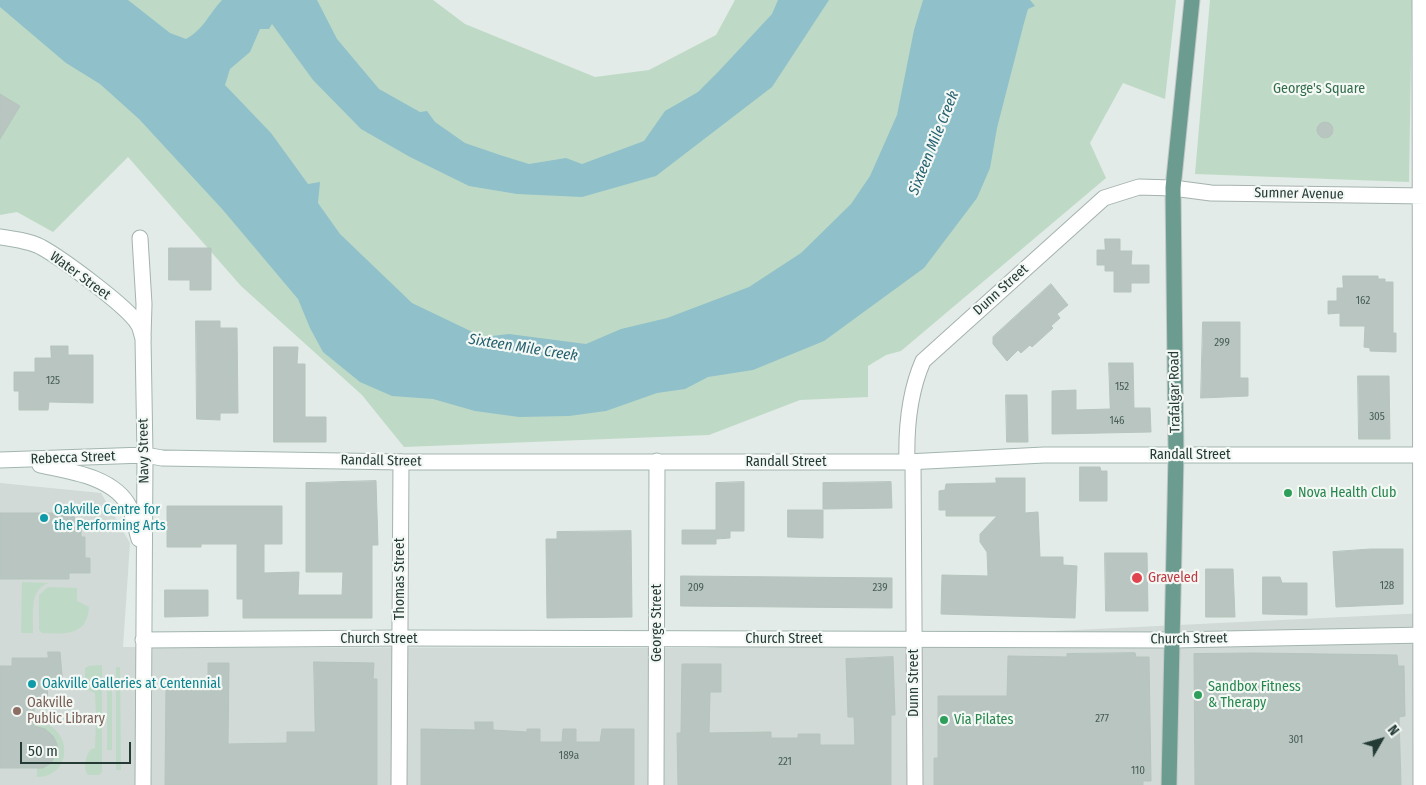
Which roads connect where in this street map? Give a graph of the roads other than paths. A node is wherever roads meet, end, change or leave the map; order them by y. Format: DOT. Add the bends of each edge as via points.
graph roads {
  1 [pos="1192,0"];
  2 [pos="1420,0"];
  3 [pos="1173,188"];
  4 [pos="1423,196"];
  5 [pos="0,237"];
  6 [pos="140,238"];
  7 [pos="142,338"];
  8 [pos="145,455"];
  9 [pos="1176,455"];
  10 [pos="1423,455"];
  11 [pos="0,460"];
  12 [pos="16,460"];
  13 [pos="401,462"];
  14 [pos="657,462"];
  15 [pos="910,462"];
  16 [pos="143,553"];
  17 [pos="1424,635"];
  18 [pos="400,638"];
  19 [pos="656,639"];
  20 [pos="143,640"];
  21 [pos="914,640"];
  22 [pos="1173,640"];
  23 [pos="143,785"];
  24 [pos="398,785"];
  25 [pos="656,785"];
  26 [pos="914,785"];
  27 [pos="1169,785"];
  28 [pos="1421,785"];
  1 -- 3 [label="main road, Trafalgar Road"];
  2 -- 4 [label="street"];
  3 -- 4 [label="street, Sumner Avenue" via="1211,193"];
  3 -- 9 [label="main road, Trafalgar Road"];
  3 -- 15 [label="street, Dunn Street" via="1139,188 1104,198 922,361 909,412"];
  4 -- 10 [label="street"];
  5 -- 7 [label="street, Water Street" via="41,247 128,312 139,325"];
  6 -- 7 [label="street, Navy Street" via="144,304"];
  7 -- 8 [label="street, Navy Street"];
  8 -- 12 [label="street, Rebecca Street"];
  8 -- 13 [label="street, Randall Street" via="162,458"];
  8 -- 16 [label="street, Navy Street"];
  9 -- 10 [label="street, Randall Street"];
  9 -- 15 [label="street, Randall Street" via="1044,455"];
  9 -- 22 [label="main road, Trafalgar Road"];
  10 -- 17 [label="street"];
  11 -- 12 [label="street, Rebecca Street"];
  12 -- 16 [label="street" via="88,476 122,496 130,508"];
  13 -- 14 [label="street, Randall Street"];
  13 -- 18 [label="street, Thomas Street"];
  14 -- 15 [label="street, Randall Street"];
  14 -- 19 [label="street, George Street"];
  15 -- 21 [label="street, Dunn Street"];
  16 -- 20 [label="street, Navy Street"];
  17 -- 22 [label="street, Church Street"];
  17 -- 28 [label="street"];
  18 -- 19 [label="street, Church Street"];
  18 -- 20 [label="street, Church Street"];
  18 -- 24 [label="street, Thomas Street"];
  19 -- 21 [label="street, Church Street"];
  19 -- 25 [label="street, George Street"];
  20 -- 23 [label="street, Navy Street"];
  21 -- 22 [label="street, Church Street"];
  21 -- 26 [label="street, Dunn Street"];
  22 -- 27 [label="main road, Trafalgar Road"];
}
